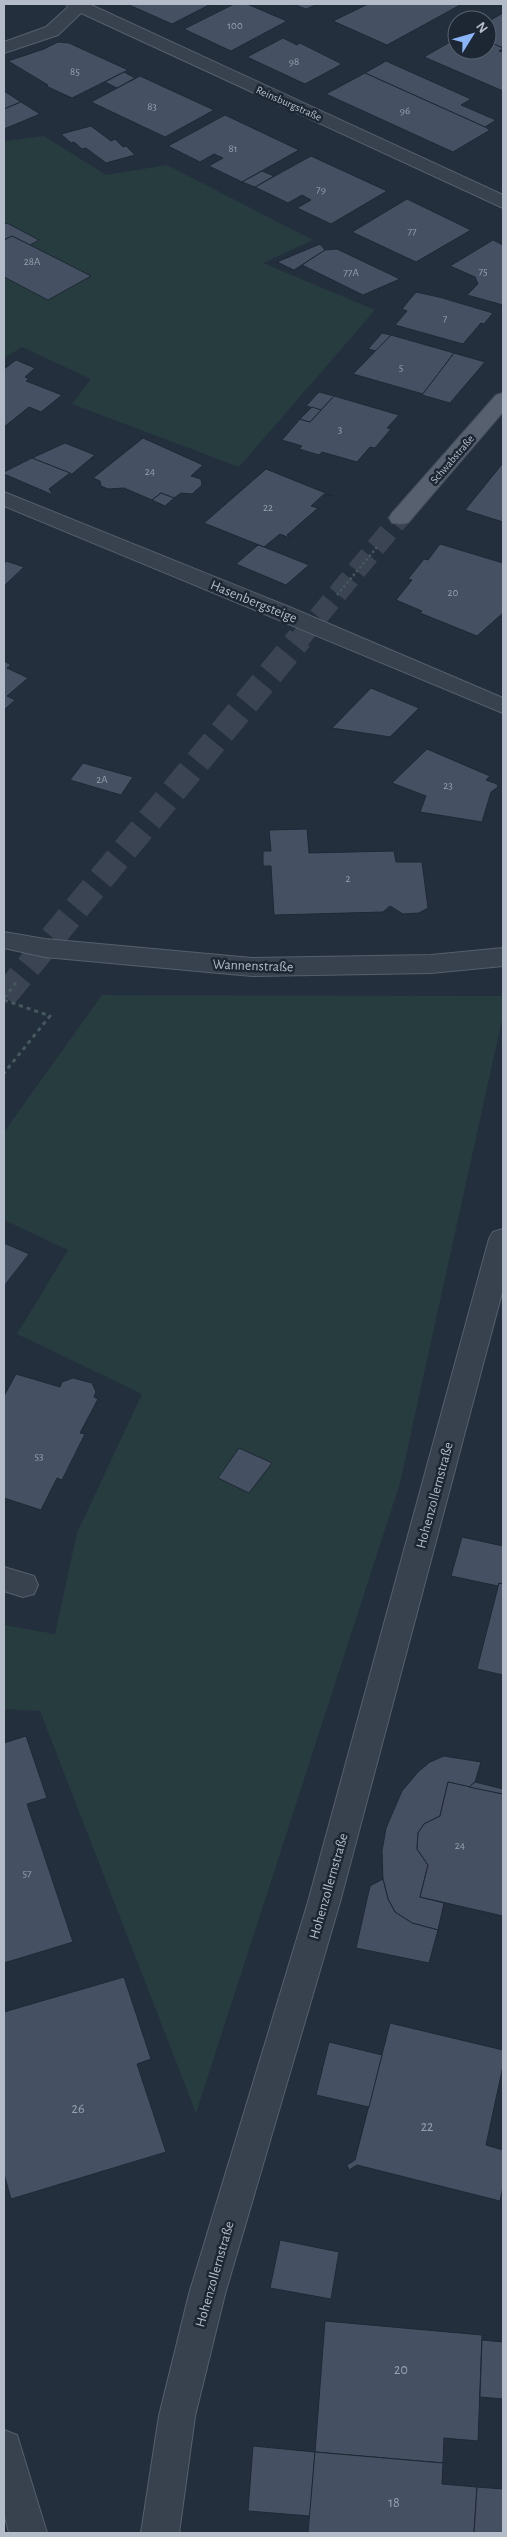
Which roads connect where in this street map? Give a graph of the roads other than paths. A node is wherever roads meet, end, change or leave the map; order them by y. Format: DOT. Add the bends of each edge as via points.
graph roads {
  1 [pos="77,5"];
  2 [pos="4,48"];
  3 [pos="503,202"];
  4 [pos="503,399"];
  5 [pos="4,498"];
  6 [pos="400,518"];
  7 [pos="503,706"];
  8 [pos="4,940"];
  9 [pos="503,957"];
  10 [pos="503,1239"];
  11 [pos="4,2448"];
  12 [pos="28,2533"];
  13 [pos="160,2533"];
  1 -- 2 [label="street" via="52,31"];
  1 -- 3 [label="street, Reinsburgstraße"];
  4 -- 6 [label="main road, Schwabstraße"];
  5 -- 7 [label="street, Hasenbergsteige"];
  8 -- 9 [label="street, Wannenstraße" via="44,948 252,967 431,964"];
  10 -- 13 [label="street, Hohenzollernstraße" via="324,1902 207,2294 177,2416"];
  11 -- 12 [label="street"];
}
